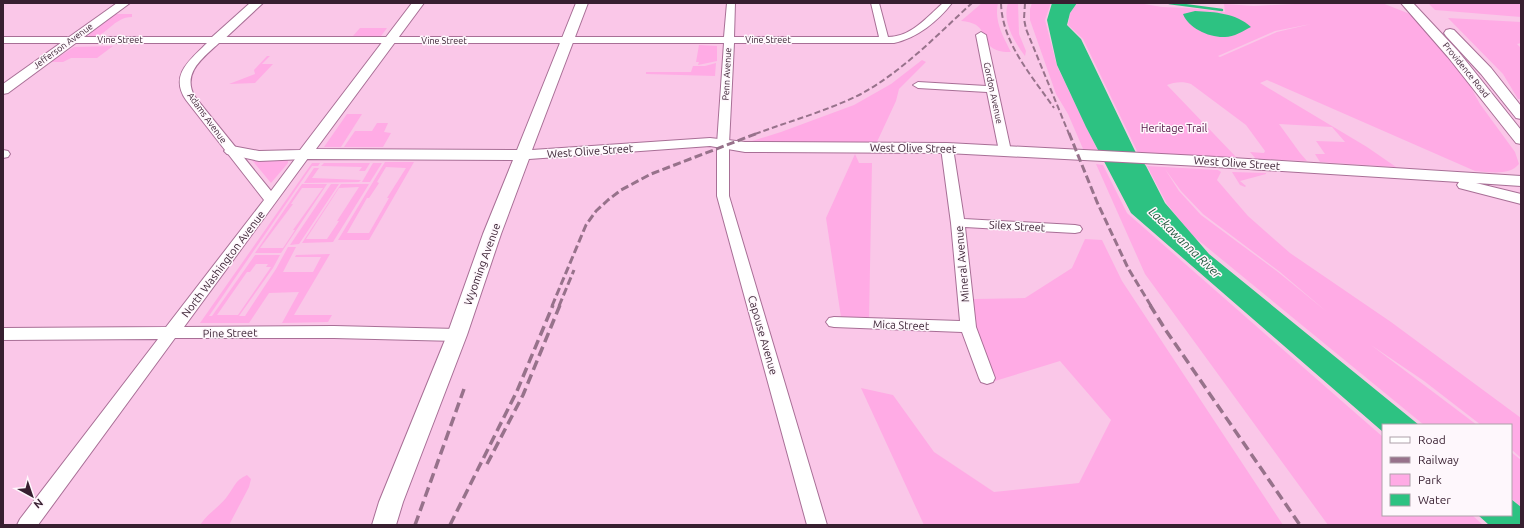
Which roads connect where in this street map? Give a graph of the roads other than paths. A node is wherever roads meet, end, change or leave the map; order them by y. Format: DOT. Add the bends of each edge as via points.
graph roads {
  1 [pos="124,3"];
  2 [pos="257,3"];
  3 [pos="418,3"];
  4 [pos="582,3"];
  5 [pos="731,3"];
  6 [pos="875,3"];
  7 [pos="948,3"];
  8 [pos="1407,3"];
  9 [pos="1419,3"];
  10 [pos="981,36"];
  11 [pos="3,40"];
  12 [pos="72,40"];
  13 [pos="216,40"];
  14 [pos="568,40"];
  15 [pos="729,40"];
  16 [pos="884,40"];
  17 [pos="389,41"];
  18 [pos="918,85"];
  19 [pos="991,89"];
  20 [pos="3,90"];
  21 [pos="1521,115"];
  22 [pos="1521,140"];
  23 [pos="723,145"];
  24 [pos="948,148"];
  25 [pos="1006,151"];
  26 [pos="232,152"];
  27 [pos="305,154"];
  28 [pos="523,155"];
  29 [pos="1424,175"];
  30 [pos="1517,178"];
  31 [pos="1521,199"];
  32 [pos="271,200"];
  33 [pos="958,223"];
  34 [pos="1075,229"];
  35 [pos="834,322"];
  36 [pos="968,327"];
  37 [pos="171,333"];
  38 [pos="3,334"];
  39 [pos="456,335"];
  40 [pos="987,378"];
  41 [pos="27,525"];
  42 [pos="384,525"];
  43 [pos="817,525"];
  1 -- 12 [label="main road, Jefferson Avenue"];
  2 -- 13 [label="main road, Adams Avenue"];
  3 -- 17 [label="main road, North Washington Avenue"];
  4 -- 14 [label="main road, Wyoming Avenue"];
  5 -- 15 [label="street, Penn Avenue"];
  6 -- 16 [label="street"];
  7 -- 16 [label="street, Vine Street" via="908,36 898,40"];
  8 -- 22 [label="main road, Providence Road" via="1453,54"];
  9 -- 21 [label="main road, Providence Road" via="1472,55"];
  10 -- 19 [label="street, Gordon Avenue"];
  11 -- 12 [label="street, Vine Street"];
  12 -- 13 [label="street, Vine Street"];
  12 -- 20 [label="main road, Jefferson Avenue"];
  13 -- 17 [label="street, Vine Street"];
  13 -- 26 [label="street, Adams Avenue" via="195,61 184,82 190,98"];
  14 -- 15 [label="street, Vine Street"];
  14 -- 17 [label="street, Vine Street"];
  14 -- 28 [label="main road, Wyoming Avenue"];
  15 -- 16 [label="street, Vine Street"];
  15 -- 23 [label="street, Penn Avenue"];
  17 -- 27 [label="main road, North Washington Avenue"];
  18 -- 19 [label="street"];
  19 -- 25 [label="street, Gordon Avenue"];
  23 -- 24 [label="main road, West Olive Street"];
  23 -- 28 [label="main road, West Olive Street" via="710,142"];
  23 -- 43 [label="street, Capouse Avenue" via="722,183 725,205"];
  24 -- 25 [label="main road, West Olive Street"];
  24 -- 33 [label="street, Mineral Avenue"];
  25 -- 29 [label="main road, West Olive Street"];
  26 -- 27 [label="main road, West Olive Street" via="259,156"];
  26 -- 32 [label="street, Adams Avenue"];
  27 -- 28 [label="main road, West Olive Street"];
  27 -- 32 [label="street, North Washington Avenue"];
  28 -- 39 [label="main road, Wyoming Avenue"];
  29 -- 30 [label="main road, West Olive Street"];
  29 -- 31 [label="main road"];
  32 -- 37 [label="street, North Washington Avenue"];
  33 -- 34 [label="street, Silex Street"];
  33 -- 36 [label="street, Mineral Avenue"];
  35 -- 36 [label="street, Mica Street"];
  36 -- 40 [label="street, Mineral Avenue"];
  37 -- 38 [label="street, Pine Street"];
  37 -- 39 [label="street, Pine Street" via="334,332"];
  37 -- 41 [label="street, North Washington Avenue"];
  39 -- 42 [label="main road, Wyoming Avenue"];
}
